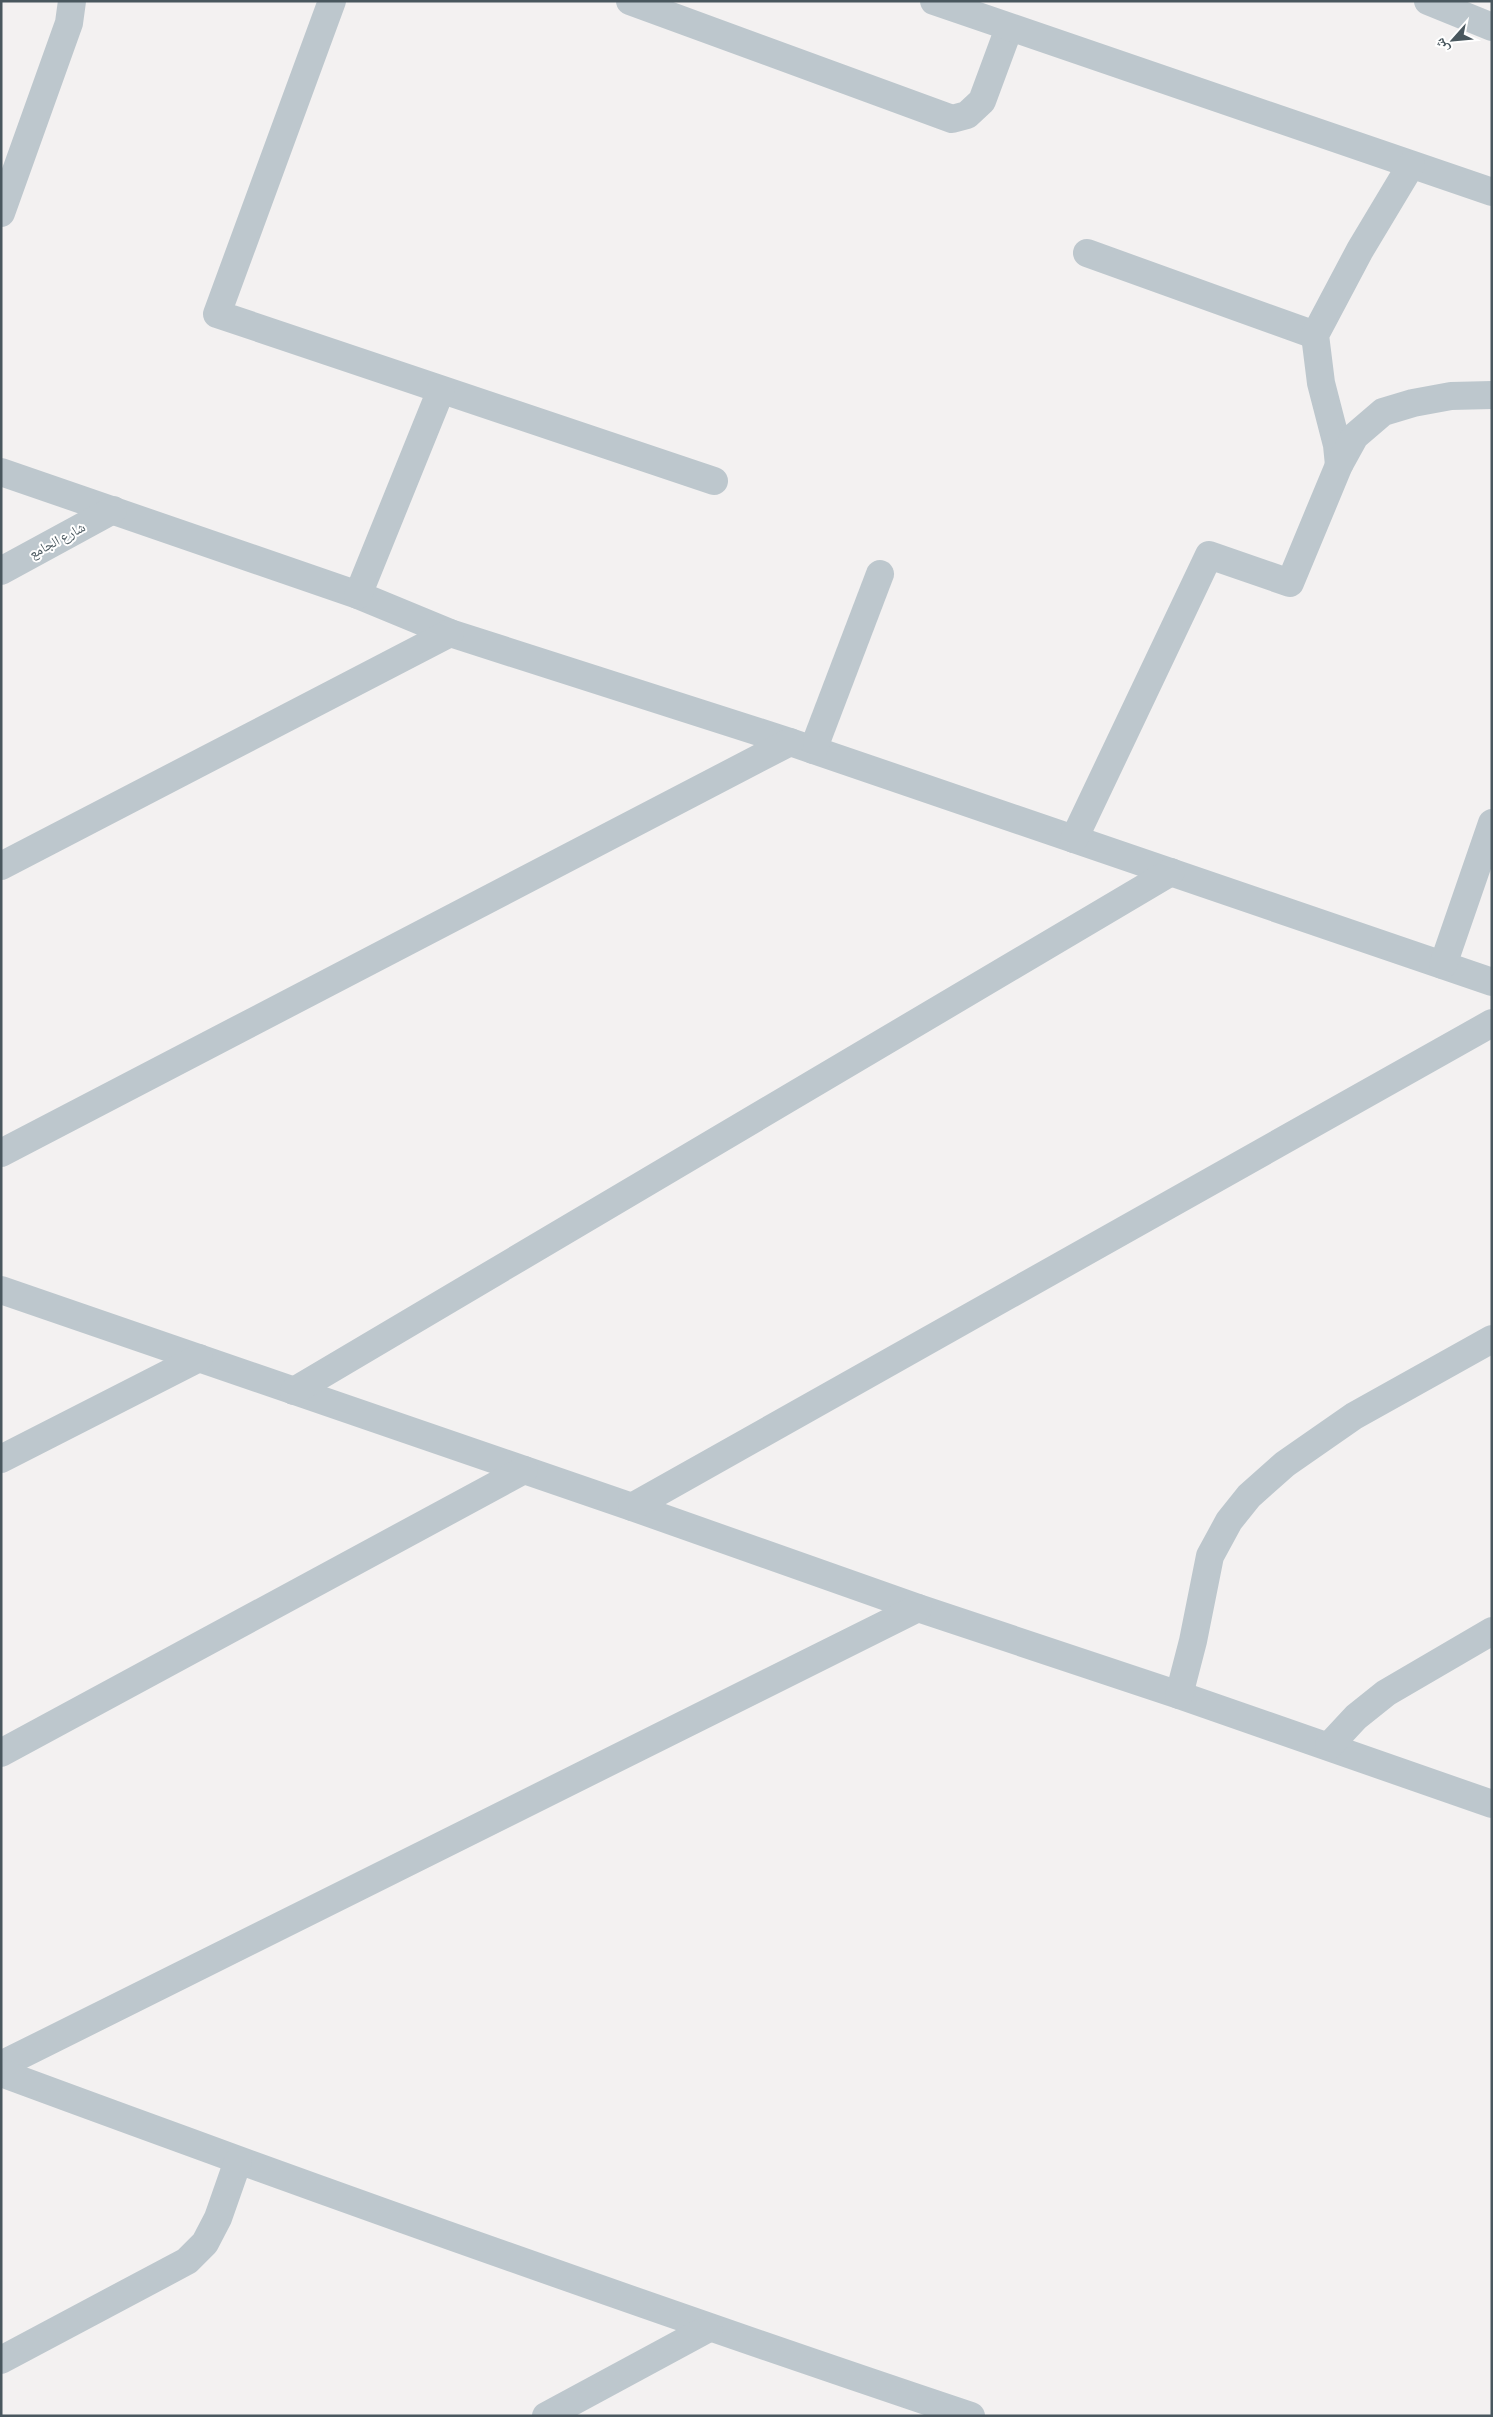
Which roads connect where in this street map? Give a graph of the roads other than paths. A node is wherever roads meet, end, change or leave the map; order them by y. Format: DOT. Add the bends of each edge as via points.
graph roads {
  1 [pos="72,1"];
  2 [pos="332,1"];
  3 [pos="630,1"];
  4 [pos="934,1"];
  5 [pos="1428,1"];
  6 [pos="1492,27"];
  7 [pos="1009,28"];
  8 [pos="1411,165"];
  9 [pos="1492,192"];
  10 [pos="1,213"];
  11 [pos="1087,253"];
  12 [pos="1316,335"];
  13 [pos="441,390"];
  14 [pos="1492,395"];
  15 [pos="1339,465"];
  16 [pos="1,472"];
  17 [pos="714,481"];
  18 [pos="113,510"];
  19 [pos="1,571"];
  20 [pos="880,574"];
  21 [pos="358,594"];
  22 [pos="450,633"];
  23 [pos="802,746"];
  24 [pos="1492,823"];
  25 [pos="1074,839"];
  26 [pos="1,866"];
  27 [pos="1172,872"];
  28 [pos="1443,965"];
  29 [pos="1492,982"];
  30 [pos="1492,1023"];
  31 [pos="1,1152"];
  32 [pos="1,1290"];
  33 [pos="1492,1339"];
  34 [pos="198,1358"];
  35 [pos="294,1391"];
  36 [pos="1,1460"];
  37 [pos="524,1470"];
  38 [pos="632,1507"];
  39 [pos="918,1608"];
  40 [pos="1492,1631"];
  41 [pos="1180,1695"];
  42 [pos="1329,1746"];
  43 [pos="1,1753"];
  44 [pos="1492,1804"];
  45 [pos="1,2064"];
  46 [pos="1,2073"];
  47 [pos="238,2161"];
  48 [pos="709,2328"];
  49 [pos="1,2360"];
  50 [pos="546,2416"];
  51 [pos="970,2416"];
  1 -- 10 [label="street" via="69,23"];
  2 -- 13 [label="street" via="217,314"];
  3 -- 7 [label="street" via="952,119 967,115 982,101"];
  4 -- 7 [label="street"];
  5 -- 6 [label="street"];
  7 -- 8 [label="street"];
  8 -- 9 [label="street"];
  8 -- 12 [label="street" via="1347,274"];
  11 -- 12 [label="street"];
  12 -- 15 [label="street" via="1321,383"];
  13 -- 17 [label="street"];
  13 -- 21 [label="street"];
  14 -- 15 [label="street" via="1451,396 1413,402 1383,412 1354,436"];
  15 -- 25 [label="street" via="1290,583 1209,555"];
  16 -- 18 [label="street"];
  18 -- 19 [label="street, شارع الجامع"];
  18 -- 21 [label="street"];
  20 -- 23 [label="street"];
  21 -- 22 [label="street"];
  22 -- 23 [label="street"];
  22 -- 26 [label="street"];
  23 -- 25 [label="street"];
  23 -- 31 [label="street"];
  24 -- 28 [label="street"];
  25 -- 27 [label="street"];
  27 -- 28 [label="street"];
  27 -- 35 [label="street"];
  28 -- 29 [label="street"];
  30 -- 38 [label="street"];
  32 -- 34 [label="street"];
  33 -- 41 [label="street" via="1354,1416 1285,1464 1249,1496 1228,1520 1210,1556"];
  34 -- 35 [label="street"];
  34 -- 36 [label="street"];
  35 -- 37 [label="street"];
  37 -- 38 [label="street"];
  37 -- 43 [label="street"];
  38 -- 39 [label="street"];
  39 -- 41 [label="street"];
  39 -- 45 [label="street"];
  40 -- 42 [label="street" via="1386,1693 1356,1717"];
  41 -- 42 [label="street"];
  42 -- 44 [label="street"];
  46 -- 47 [label="street"];
  47 -- 48 [label="street"];
  47 -- 49 [label="street" via="218,2218 205,2243 186,2261"];
  48 -- 50 [label="street"];
  48 -- 51 [label="street"];
}
